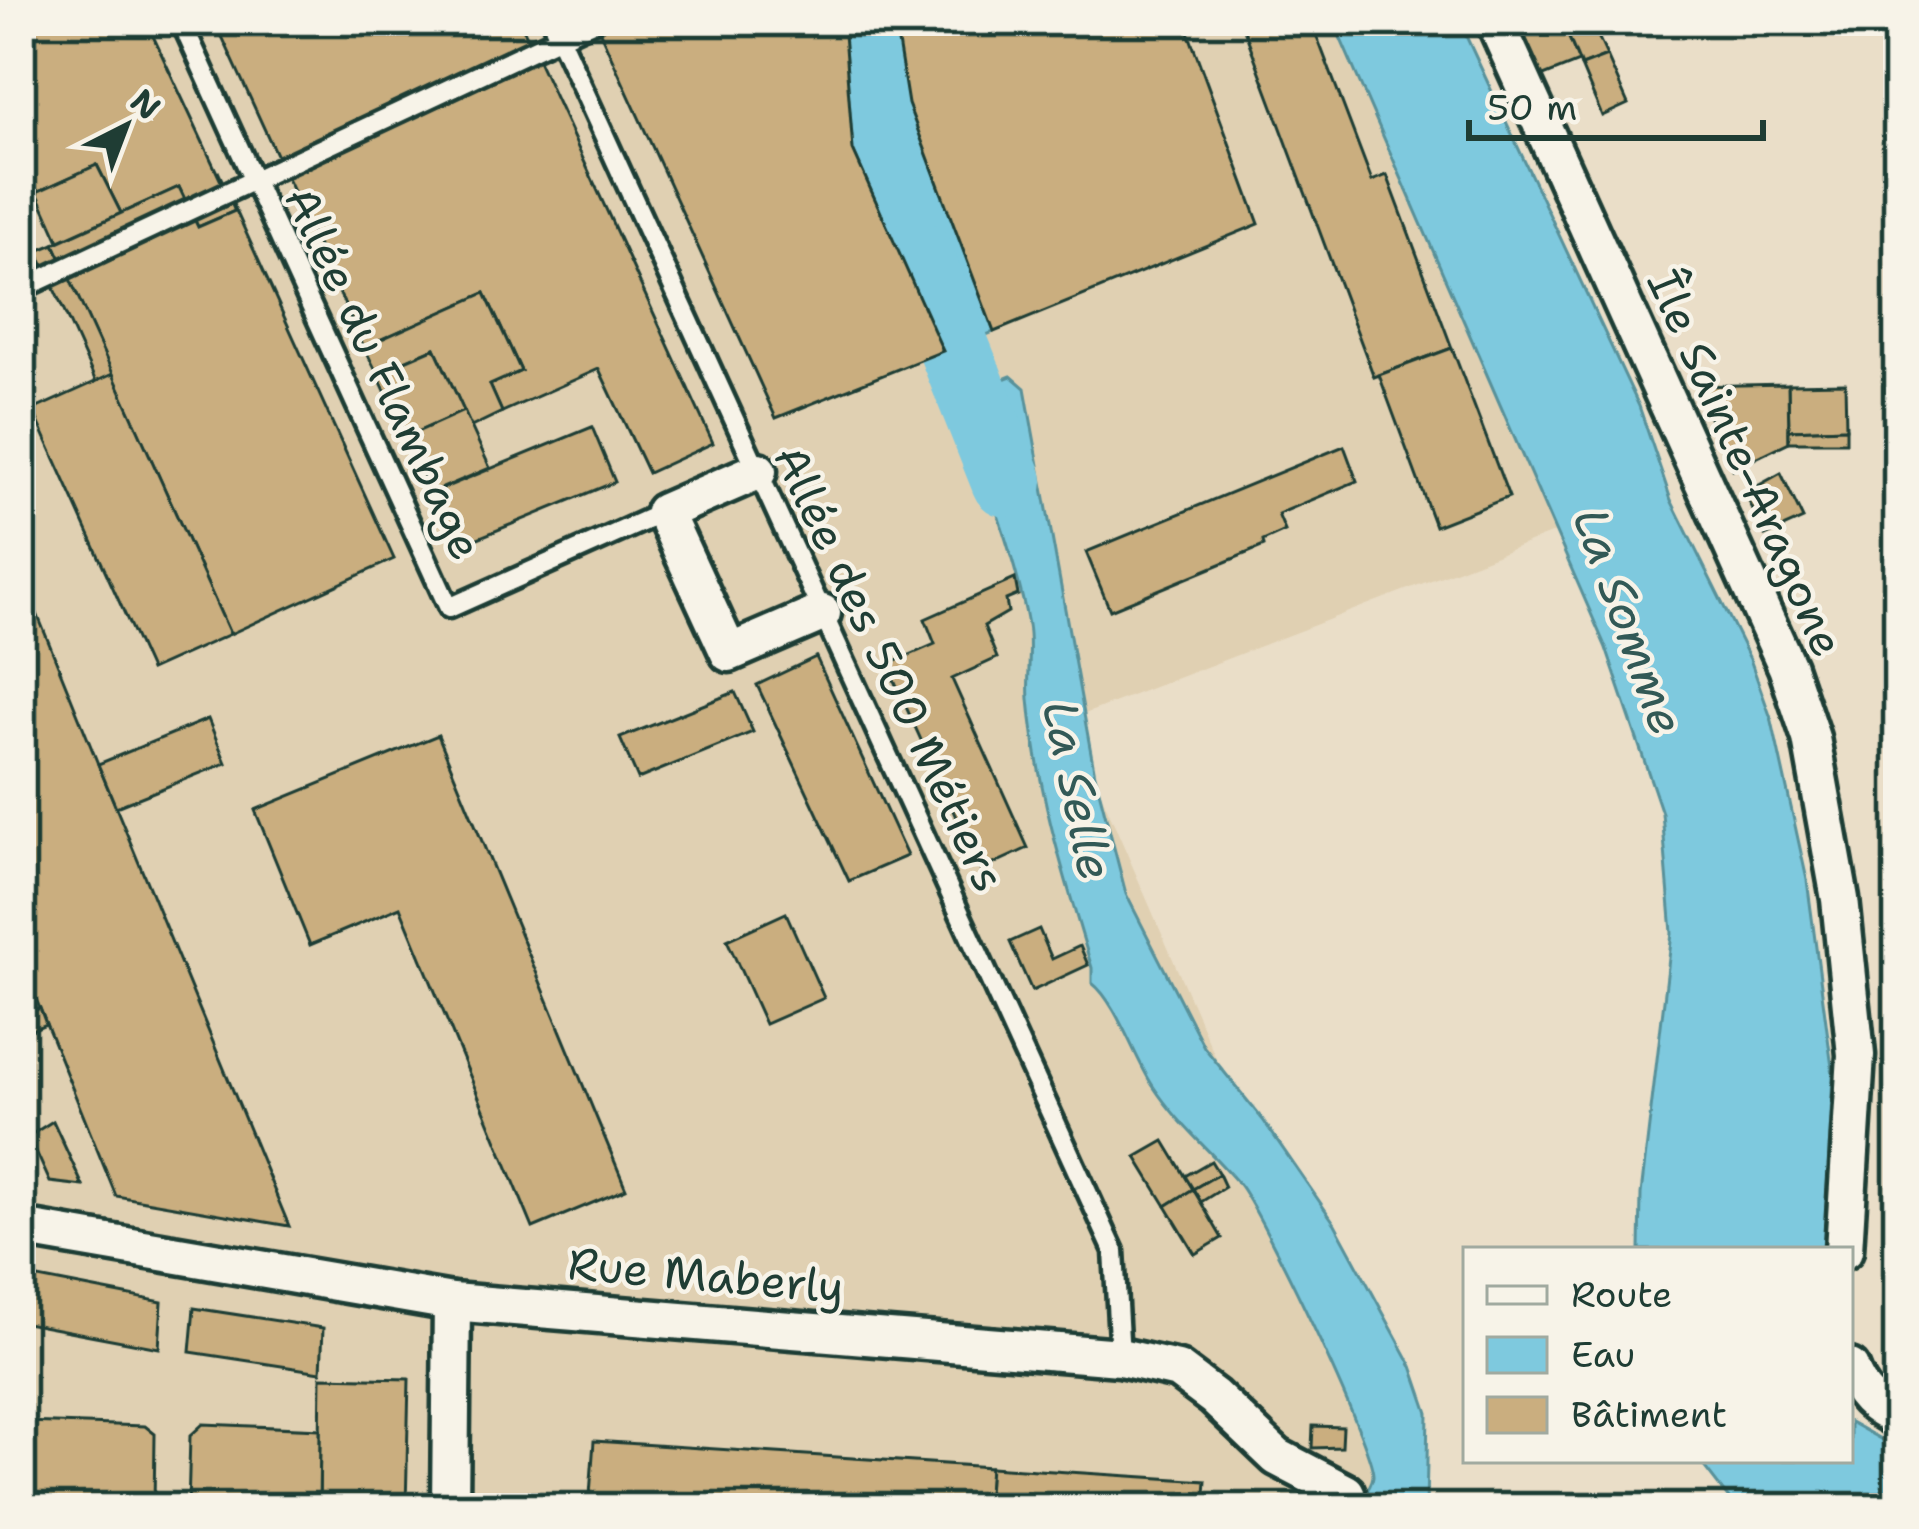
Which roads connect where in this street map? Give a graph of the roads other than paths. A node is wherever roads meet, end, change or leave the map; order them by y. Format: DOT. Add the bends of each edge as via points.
graph roads {
  1 [pos="181,21"];
  2 [pos="594,21"];
  3 [pos="1495,21"];
  4 [pos="555,29"];
  5 [pos="253,180"];
  6 [pos="21,289"];
  7 [pos="758,471"];
  8 [pos="664,512"];
  9 [pos="823,613"];
  10 [pos="21,1228"];
  11 [pos="1844,1247"];
  12 [pos="452,1302"];
  13 [pos="1120,1357"];
  14 [pos="1853,1376"];
  15 [pos="1898,1418"];
  16 [pos="1346,1493"];
  17 [pos="450,1508"];
  1 -- 5 [label="lane, Allée du Flambage"];
  2 -- 4 [label="lane"];
  3 -- 11 [label="street, Île Sainte-Aragone" via="1787,667 1811,738 1840,899 1856,1055"];
  4 -- 5 [label="lane"];
  4 -- 7 [label="lane, Allée des 500 Métiers"];
  5 -- 6 [label="lane"];
  5 -- 8 [label="lane, Allée du Flambage" via="449,608"];
  7 -- 8 [label="street"];
  7 -- 9 [label="lane, Allée des 500 Métiers"];
  8 -- 9 [label="street" via="729,653"];
  9 -- 13 [label="lane, Allée des 500 Métiers" via="1114,1250"];
  10 -- 12 [label="street, Rue Maberly"];
  12 -- 13 [label="street, Rue Maberly"];
  12 -- 17 [label="street"];
  13 -- 16 [label="street, Rue Maberly" via="1178,1370 1277,1457"];
  14 -- 15 [label="street" via="1858,1389"];
}
